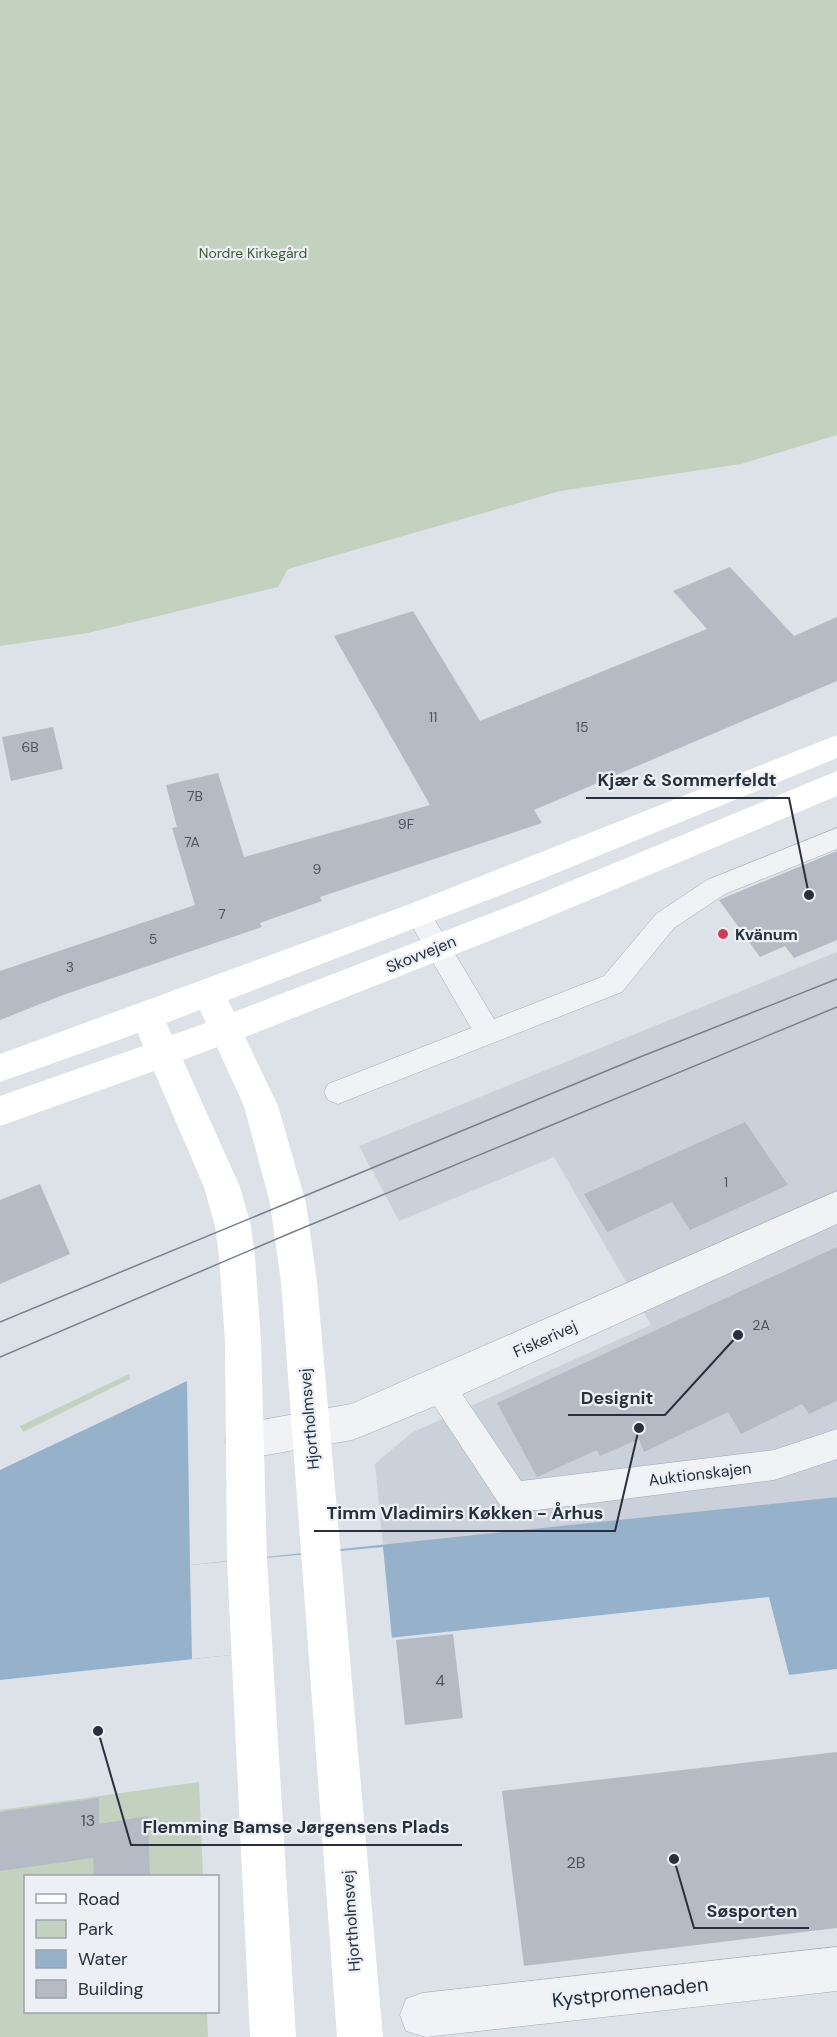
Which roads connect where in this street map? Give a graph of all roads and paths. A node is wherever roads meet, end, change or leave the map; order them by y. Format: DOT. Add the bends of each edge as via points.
graph roads {
  1 [pos="837,746"];
  2 [pos="837,783"];
  3 [pos="837,838"];
  4 [pos="418,914"];
  5 [pos="437,947"];
  6 [pos="209,995"];
  7 [pos="147,1017"];
  8 [pos="225,1030"];
  9 [pos="488,1033"];
  10 [pos="162,1054"];
  11 [pos="0,1068"];
  12 [pos="338,1092"];
  13 [pos="0,1111"];
  14 [pos="837,1207"];
  15 [pos="439,1386"];
  16 [pos="309,1431"];
  17 [pos="244,1441"];
  18 [pos="837,1444"];
  19 [pos="837,1969"];
  20 [pos="422,2015"];
  21 [pos="273,2037"];
  22 [pos="360,2037"];
  1 -- 4 [label="street"];
  2 -- 5 [label="street, Skovvejen" via="616,877"];
  3 -- 9 [label="lane" via="716,886 665,921 613,984"];
  4 -- 5 [label="lane"];
  4 -- 6 [label="street"];
  5 -- 8 [label="street, Skovvejen"];
  5 -- 9 [label="lane"];
  6 -- 7 [label="street"];
  6 -- 8 [label="street, Hjortholmsvej"];
  7 -- 10 [label="street"];
  7 -- 11 [label="street"];
  8 -- 10 [label="street, Skovvejen"];
  8 -- 16 [label="street, Hjortholmsvej" via="264,1115 288,1203 299,1282"];
  9 -- 12 [label="lane"];
  10 -- 13 [label="street, Skovvejen"];
  10 -- 17 [label="street" via="222,1187 232,1226 242,1308"];
  14 -- 15 [label="street, Fiskerivej"];
  15 -- 16 [label="street, Fiskerivej" via="352,1422"];
  15 -- 18 [label="lane, Auktionskajen" via="513,1497 774,1465"];
  16 -- 17 [label="street, Fiskerivej"];
  16 -- 22 [label="street, Hjortholmsvej"];
  17 -- 21 [label="street"];
  19 -- 20 [label="street, Kystpromenaden"];
}
